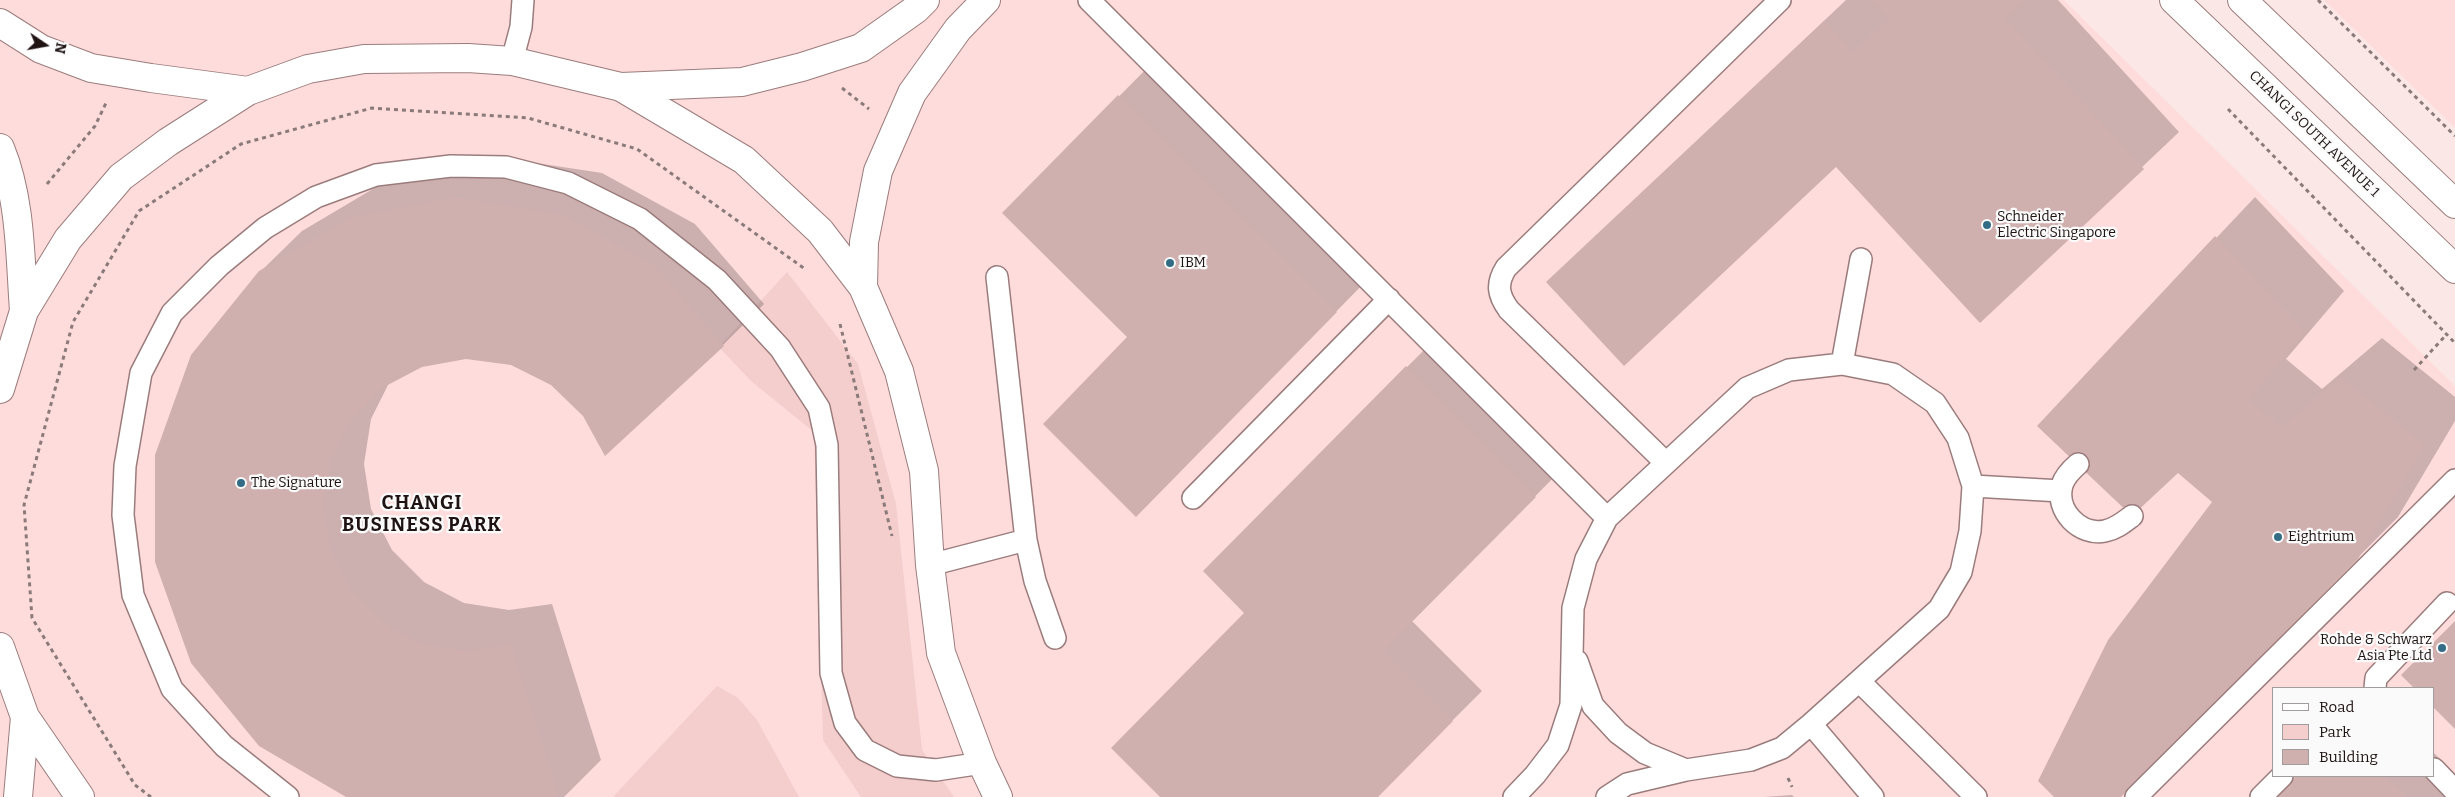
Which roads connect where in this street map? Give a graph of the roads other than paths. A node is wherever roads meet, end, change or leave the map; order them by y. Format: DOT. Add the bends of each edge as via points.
graph roads {
  1 [pos="523,0"];
  2 [pos="925,0"];
  3 [pos="986,0"];
  4 [pos="1089,0"];
  5 [pos="1780,0"];
  6 [pos="2174,0"];
  7 [pos="2242,0"];
  8 [pos="0,24"];
  9 [pos="512,61"];
  10 [pos="621,87"];
  11 [pos="248,91"];
  12 [pos="0,148"];
  13 [pos="2455,204"];
  14 [pos="1861,259"];
  15 [pos="2455,269"];
  16 [pos="998,277"];
  17 [pos="863,287"];
  18 [pos="1389,299"];
  19 [pos="24,311"];
  20 [pos="1842,364"];
  21 [pos="0,389"];
  22 [pos="1666,463"];
  23 [pos="2078,464"];
  24 [pos="2455,480"];
  25 [pos="1973,486"];
  26 [pos="2061,491"];
  27 [pos="1193,498"];
  28 [pos="2132,516"];
  29 [pos="1607,518"];
  30 [pos="1026,540"];
  31 [pos="930,565"];
  32 [pos="2447,603"];
  33 [pos="1055,638"];
  34 [pos="0,647"];
  35 [pos="1573,650"];
  36 [pos="1860,681"];
  37 [pos="2375,687"];
  38 [pos="25,717"];
  39 [pos="1811,724"];
  40 [pos="982,763"];
  41 [pos="1686,770"];
  42 [pos="2435,770"];
  43 [pos="2281,777"];
  44 [pos="2455,791"];
  45 [pos="18,797"];
  46 [pos="80,797"];
  47 [pos="288,797"];
  48 [pos="998,797"];
  49 [pos="1514,797"];
  50 [pos="1607,797"];
  51 [pos="1873,797"];
  52 [pos="1976,797"];
  53 [pos="2136,797"];
  54 [pos="2261,797"];
  1 -- 9 [label="lane" via="521,27"];
  2 -- 10 [label="street" via="860,48 816,63 742,82"];
  3 -- 17 [label="street" via="958,29 912,93 878,172 864,242"];
  4 -- 18 [label="lane"];
  5 -- 22 [label="lane" via="1506,268 1498,281 1500,298 1509,310"];
  6 -- 15 [label="street, CHANGI SOUTH AVENUE 1"];
  7 -- 13 [label="street"];
  8 -- 11 [label="street" via="41,49 92,68"];
  9 -- 10 [label="street"];
  9 -- 11 [label="street" via="364,59 308,70"];
  10 -- 17 [label="street" via="744,160 820,231"];
  11 -- 19 [label="street" via="168,142 121,177 68,239"];
  12 -- 19 [label="street" via="9,169 17,213"];
  14 -- 20 [label="lane"];
  16 -- 30 [label="lane"];
  17 -- 31 [label="street" via="899,371 924,471"];
  18 -- 27 [label="lane"];
  18 -- 29 [label="lane"];
  19 -- 21 [label="street"];
  20 -- 22 [label="lane" via="1789,370 1747,388"];
  20 -- 25 [label="lane" via="1893,374 1935,402 1958,438"];
  22 -- 29 [label="lane"];
  23 -- 26 [label="lane" via="2067,474"];
  24 -- 53 [label="lane"];
  25 -- 26 [label="lane"];
  25 -- 36 [label="lane" via="1970,531 1961,572 1939,609"];
  26 -- 28 [label="lane" via="2065,510 2082,528 2106,531 2118,527"];
  29 -- 35 [label="lane" via="1586,559 1575,600"];
  30 -- 31 [label="lane"];
  30 -- 33 [label="lane" via="1035,582"];
  31 -- 40 [label="street" via="941,653"];
  32 -- 37 [label="lane" via="2376,678"];
  34 -- 38 [label="street"];
  35 -- 41 [label="lane" via="1593,706 1618,733 1645,753"];
  35 -- 49 [label="lane" via="1571,706 1558,745"];
  36 -- 39 [label="lane"];
  36 -- 52 [label="lane"];
  38 -- 45 [label="street"];
  38 -- 46 [label="street"];
  39 -- 41 [label="lane" via="1782,748 1751,760"];
  39 -- 51 [label="lane"];
  40 -- 47 [label="lane" via="936,770 897,766 865,750 845,723 831,673 827,446 819,408 780,348 717,280 640,219 568,182 506,167 450,166 376,175 316,197 265,228 219,266 172,313 141,373 125,466 123,515 133,595 172,688 224,746"];
  40 -- 48 [label="street"];
  41 -- 50 [label="lane" via="1627,784"];
  42 -- 44 [label="lane"];
  43 -- 54 [label="lane"];
}
